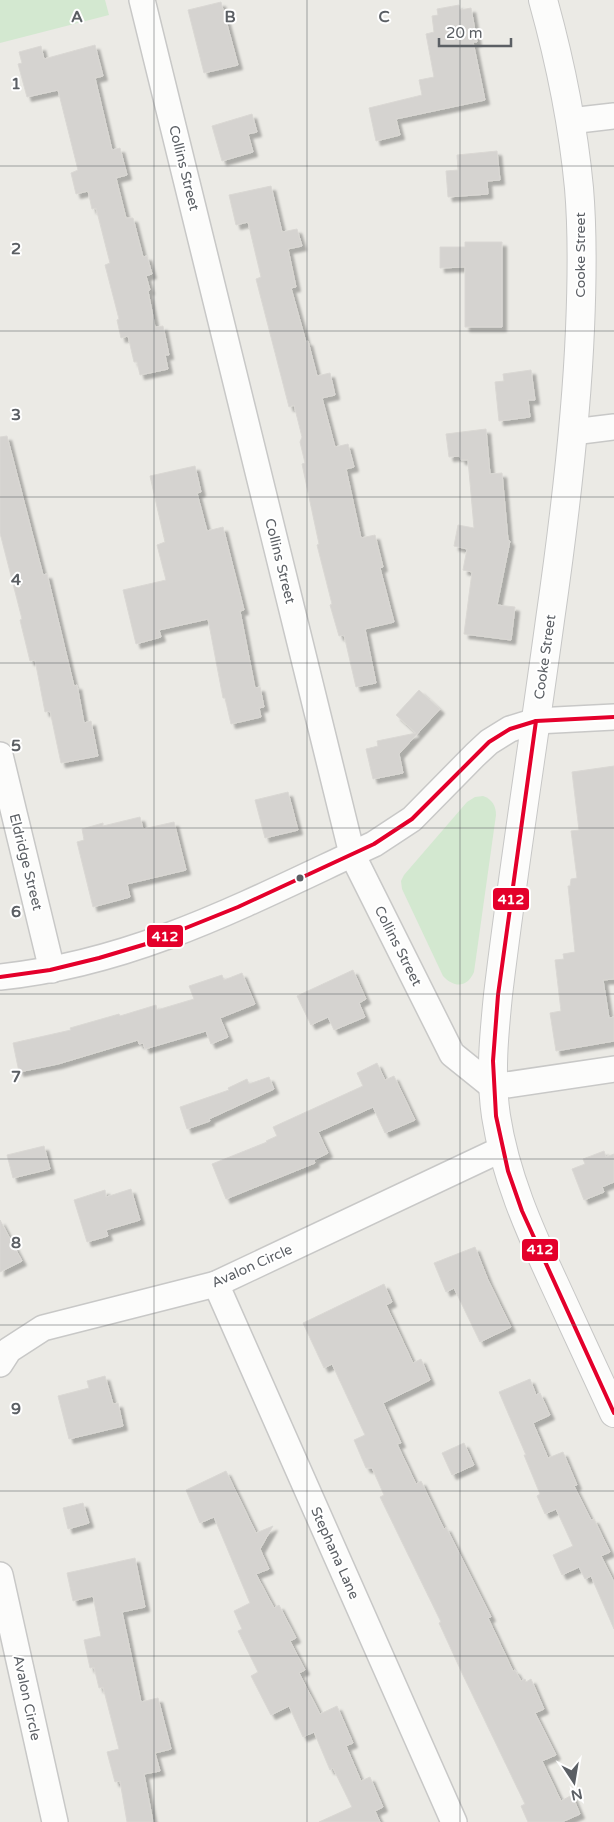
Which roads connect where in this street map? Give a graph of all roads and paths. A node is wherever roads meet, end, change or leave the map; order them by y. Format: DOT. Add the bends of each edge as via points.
graph roads {
  1 [pos="142,0"];
  2 [pos="543,0"];
  3 [pos="614,116"];
  4 [pos="570,121"];
  5 [pos="614,427"];
  6 [pos="573,432"];
  7 [pos="614,717"];
  8 [pos="536,722"];
  9 [pos="0,755"];
  10 [pos="352,854"];
  11 [pos="52,970"];
  12 [pos="0,978"];
  13 [pos="614,1068"];
  14 [pos="493,1087"];
  15 [pos="502,1149"];
  16 [pos="216,1284"];
  17 [pos="0,1364"];
  18 [pos="614,1413"];
  19 [pos="0,1575"];
  20 [pos="54,1822"];
  21 [pos="454,1822"];
  1 -- 10 [label="street, Collins Street"];
  2 -- 4 [label="main road, Cooke Street"];
  3 -- 4 [label="street"];
  4 -- 6 [label="main road, Cooke Street" via="582,240"];
  5 -- 6 [label="street"];
  6 -- 8 [label="main road, Cooke Street"];
  7 -- 8 [label="street"];
  8 -- 10 [label="street" via="520,725 500,735 412,820"];
  8 -- 14 [label="main road, Cooke Street" via="498,995"];
  9 -- 11 [label="street, Eldridge Street"];
  10 -- 11 [label="street" via="185,931 121,953"];
  10 -- 14 [label="street, Collins Street" via="452,1054"];
  11 -- 12 [label="street"];
  13 -- 14 [label="street"];
  14 -- 15 [label="main road, Cooke Street"];
  15 -- 16 [label="street, Avalon Circle"];
  15 -- 18 [label="main road, Cooke Street" via="522,1211"];
  16 -- 17 [label="street, Avalon Circle" via="43,1328 8,1350"];
  16 -- 21 [label="street, Stephana Lane"];
  19 -- 20 [label="street, Avalon Circle"];
}
